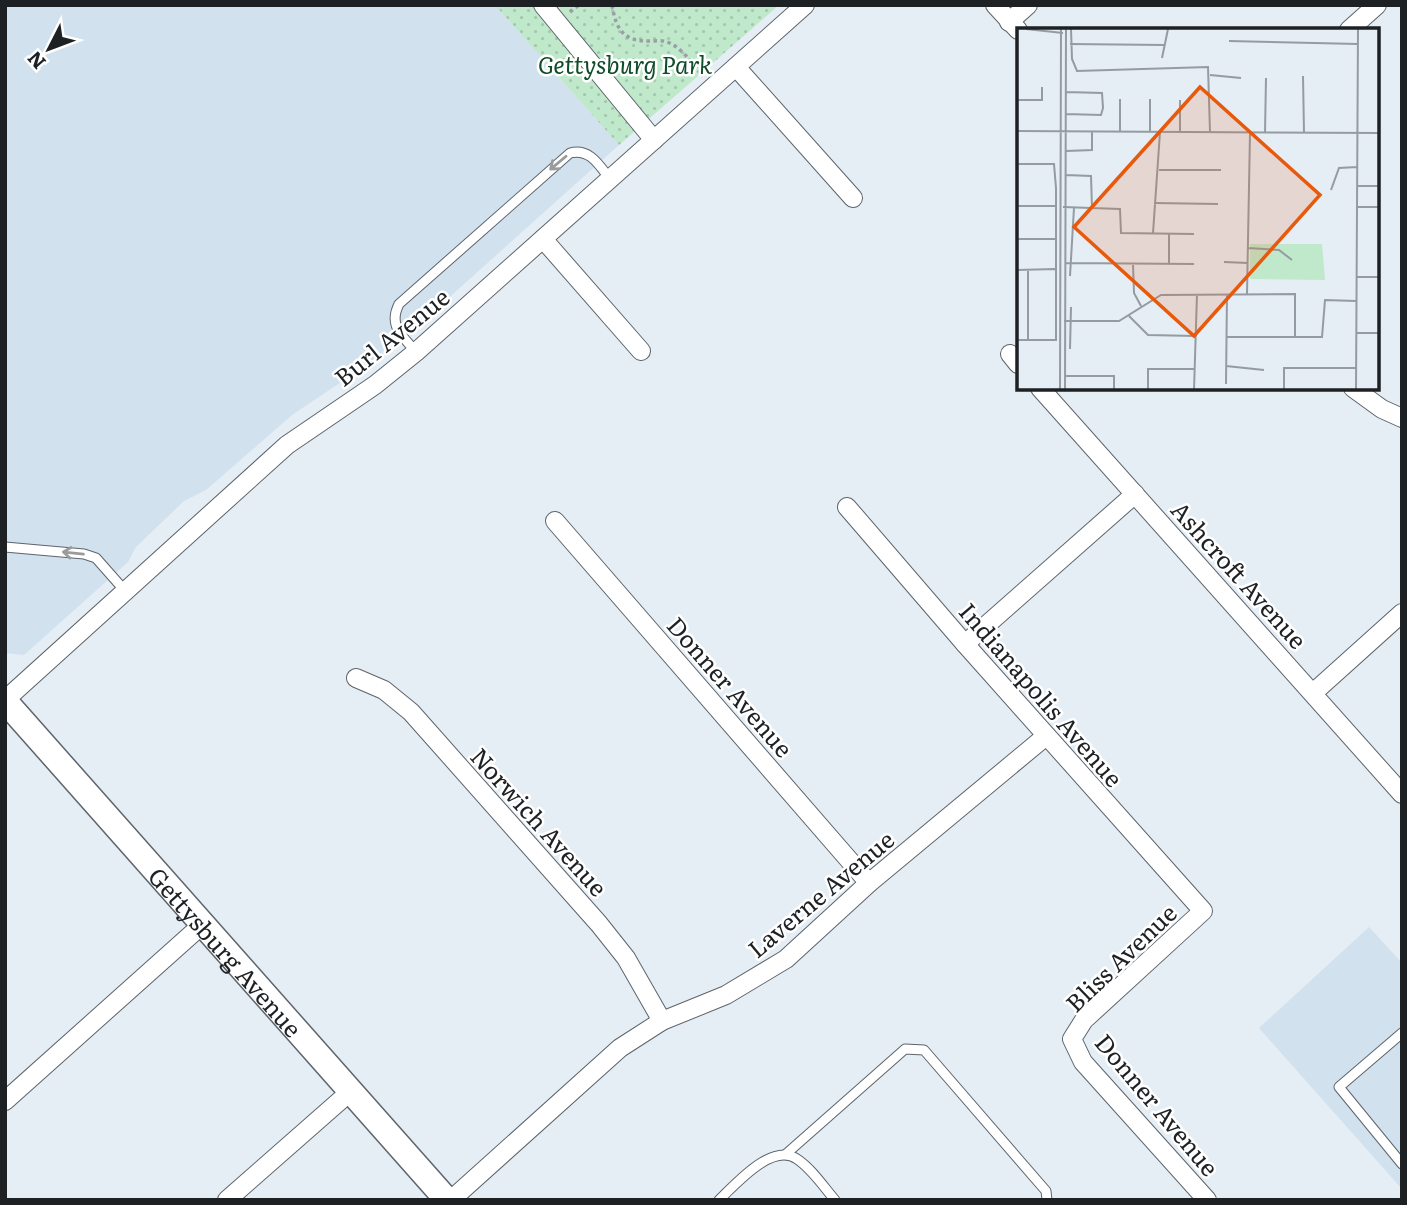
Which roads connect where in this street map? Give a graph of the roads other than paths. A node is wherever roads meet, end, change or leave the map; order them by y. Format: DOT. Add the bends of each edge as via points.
graph roads {
  1 [pos="543,5"];
  2 [pos="805,5"];
  3 [pos="995,5"];
  4 [pos="1028,5"];
  5 [pos="1377,5"];
  6 [pos="1014,26"];
  7 [pos="1351,28"];
  8 [pos="736,67"];
  9 [pos="654,140"];
  10 [pos="610,179"];
  11 [pos="853,198"];
  12 [pos="543,239"];
  13 [pos="641,351"];
  14 [pos="416,352"];
  15 [pos="1043,390"];
  16 [pos="1356,390"];
  17 [pos="1402,418"];
  18 [pos="1135,494"];
  19 [pos="847,506"];
  20 [pos="555,521"];
  21 [pos="5,547"];
  22 [pos="125,592"];
  23 [pos="1402,613"];
  24 [pos="964,644"];
  25 [pos="356,678"];
  26 [pos="1313,693"];
  27 [pos="5,701"];
  28 [pos="1046,736"];
  29 [pos="1402,794"];
  30 [pos="869,883"];
  31 [pos="1203,911"];
  32 [pos="203,924"];
  33 [pos="662,1021"];
  34 [pos="1402,1033"];
  35 [pos="1072,1040"];
  36 [pos="351,1091"];
  37 [pos="5,1101"];
  38 [pos="786,1154"];
  39 [pos="1402,1164"];
  40 [pos="227,1200"];
  41 [pos="449,1200"];
  42 [pos="719,1200"];
  43 [pos="835,1200"];
  44 [pos="1047,1200"];
  45 [pos="1207,1200"];
  1 -- 9 [label="street"];
  2 -- 8 [label="street, Burl Avenue"];
  3 -- 6 [label="street"];
  4 -- 6 [label="street"];
  5 -- 7 [label="street"];
  8 -- 9 [label="street, Burl Avenue"];
  8 -- 11 [label="street"];
  9 -- 10 [label="street, Burl Avenue"];
  10 -- 12 [label="street, Burl Avenue"];
  10 -- 14 [label="lane, one-way" via="589,155 580,150 570,153 419,286 393,315"];
  12 -- 13 [label="street"];
  12 -- 14 [label="street, Burl Avenue"];
  14 -- 22 [label="street, Burl Avenue" via="287,446"];
  15 -- 18 [label="street, Ashcroft Avenue"];
  16 -- 17 [label="street"];
  18 -- 24 [label="street"];
  18 -- 26 [label="street, Ashcroft Avenue"];
  19 -- 24 [label="street, Indianapolis Avenue"];
  20 -- 30 [label="street, Donner Avenue"];
  22 -- 21 [label="lane, one-way" via="96,558"];
  22 -- 27 [label="street, Burl Avenue"];
  23 -- 26 [label="street"];
  24 -- 28 [label="street, Indianapolis Avenue"];
  25 -- 33 [label="street, Norwich Avenue" via="384,690 420,722 606,933"];
  26 -- 29 [label="street, Ashcroft Avenue"];
  27 -- 32 [label="street, Gettysburg Avenue"];
  28 -- 30 [label="street, Laverne Avenue"];
  28 -- 31 [label="street, Indianapolis Avenue"];
  30 -- 33 [label="street, Laverne Avenue" via="786,959 726,995"];
  31 -- 35 [label="street, Bliss Avenue" via="1084,1020"];
  32 -- 36 [label="street, Gettysburg Avenue"];
  32 -- 37 [label="street"];
  33 -- 41 [label="street, Laverne Avenue" via="620,1048"];
  34 -- 39 [label="lane" via="1339,1087"];
  35 -- 45 [label="street, Donner Avenue" via="1083,1062"];
  36 -- 40 [label="street"];
  36 -- 41 [label="street, Gettysburg Avenue"];
  38 -- 42 [label="lane" via="762,1161"];
  38 -- 43 [label="lane" via="805,1166"];
  38 -- 44 [label="lane" via="905,1049 925,1049 1046,1191"];
}
